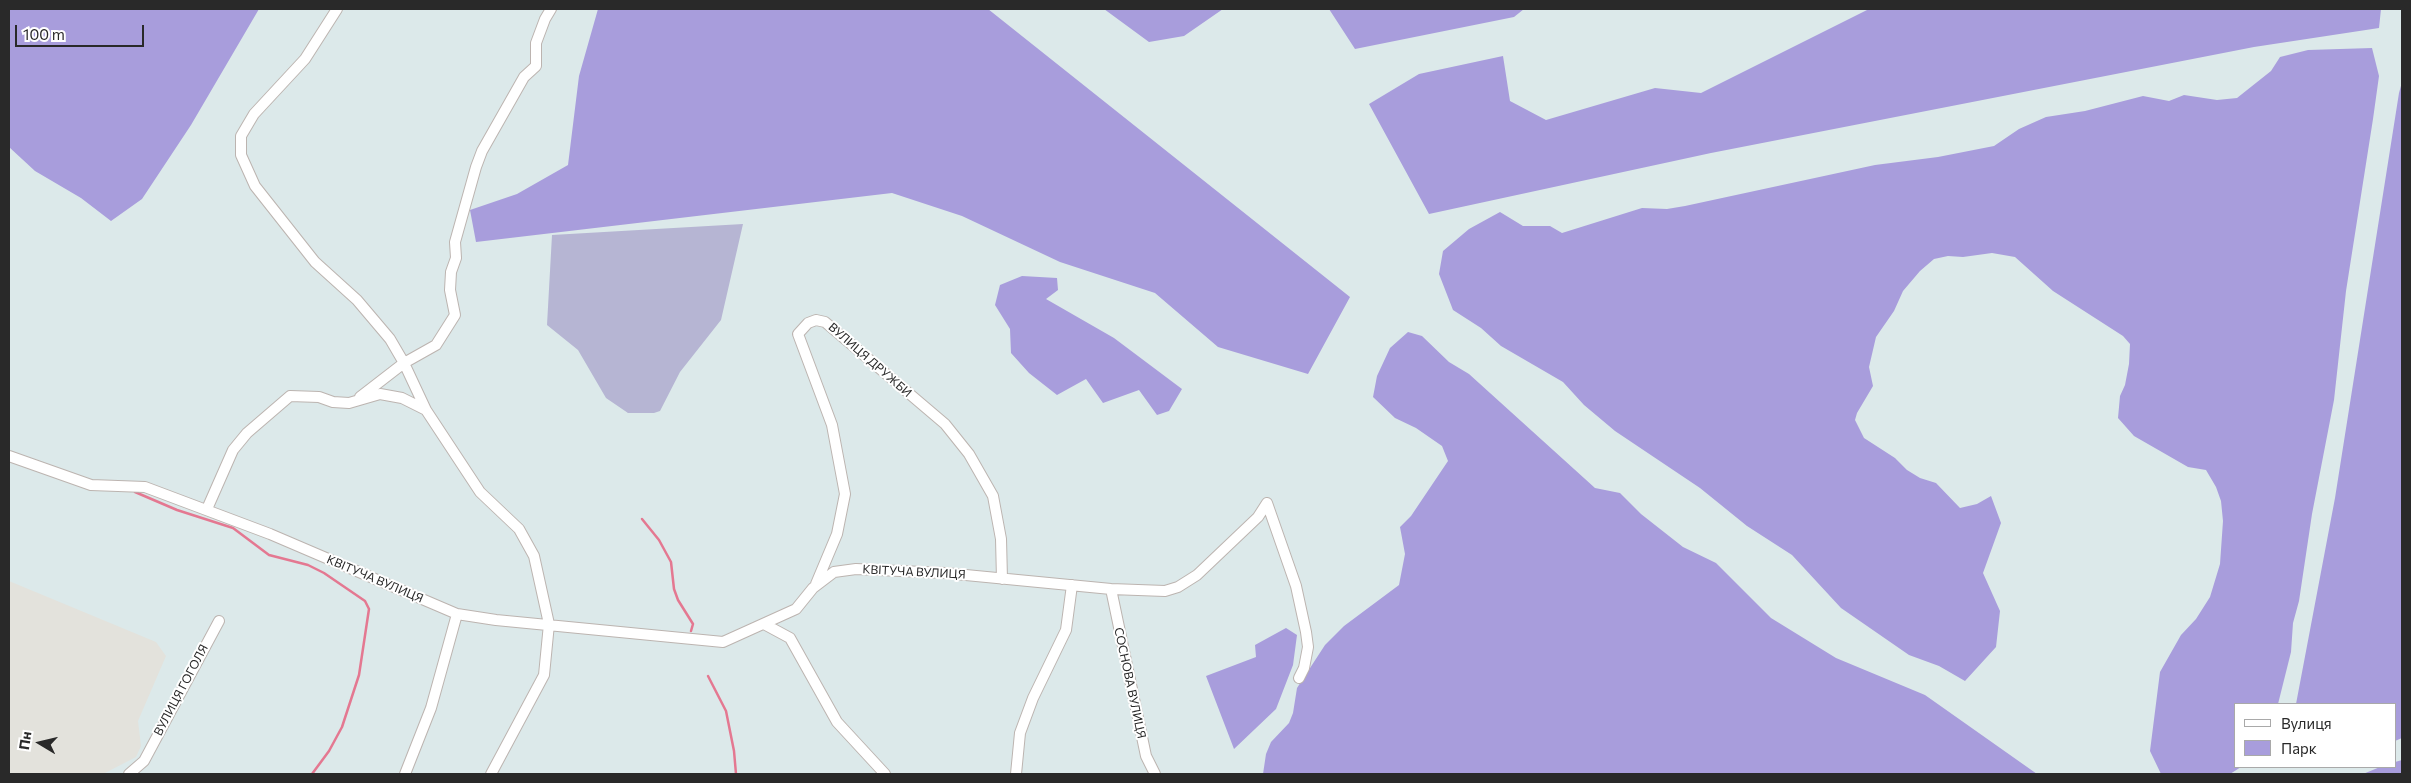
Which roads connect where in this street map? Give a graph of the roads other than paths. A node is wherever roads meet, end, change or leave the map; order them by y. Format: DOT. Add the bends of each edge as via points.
graph roads {
  1 [pos="337,9"];
  2 [pos="551,9"];
  3 [pos="404,362"];
  4 [pos="355,400"];
  5 [pos="426,410"];
  6 [pos="9,456"];
  7 [pos="207,509"];
  8 [pos="1002,579"];
  9 [pos="1072,585"];
  10 [pos="815,587"];
  11 [pos="1111,589"];
  12 [pos="457,614"];
  13 [pos="219,620"];
  14 [pos="549,624"];
  15 [pos="764,624"];
  16 [pos="1299,678"];
  17 [pos="129,774"];
  18 [pos="405,774"];
  19 [pos="491,774"];
  20 [pos="885,774"];
  21 [pos="1016,774"];
  22 [pos="1155,774"];
  1 -- 3 [label="street" via="305,59 254,114 241,136 241,155 255,186 315,262 357,300"];
  2 -- 3 [label="street" via="536,43 536,66 524,77 482,151 455,242 456,258 450,290 455,315 436,345"];
  3 -- 4 [label="street"];
  3 -- 5 [label="street"];
  4 -- 5 [label="street" via="380,394 402,398"];
  4 -- 7 [label="street" via="348,403 320,397 290,396 247,433 233,450"];
  5 -- 14 [label="street" via="480,492 519,529 534,556"];
  6 -- 7 [label="street, КВІТУЧА ВУЛИЦЯ" via="91,485 144,486"];
  7 -- 12 [label="street, КВІТУЧА ВУЛИЦЯ"];
  8 -- 9 [label="street, КВІТУЧА ВУЛИЦЯ"];
  8 -- 10 [label="street, КВІТУЧА ВУЛИЦЯ" via="856,569 834,572"];
  8 -- 10 [label="street, ВУЛИЦЯ ДРУЖБИ" via="1001,540 993,496 969,454 945,424 825,322 816,320 808,322 798,334 832,426 846,494 838,534"];
  9 -- 11 [label="street, КВІТУЧА ВУЛИЦЯ"];
  9 -- 21 [label="street" via="1066,630 1020,733"];
  10 -- 15 [label="street, КВІТУЧА ВУЛИЦЯ" via="796,609"];
  11 -- 16 [label="street, КВІТУЧА ВУЛИЦЯ" via="1165,591 1188,581 1228,547 1258,517 1267,503 1296,586 1306,632 1308,647"];
  11 -- 22 [label="street, СОСНОВА ВУЛИЦЯ" via="1144,747"];
  12 -- 14 [label="street, КВІТУЧА ВУЛИЦЯ"];
  12 -- 18 [label="street" via="430,708"];
  13 -- 17 [label="street, ВУЛИЦЯ ГОГОЛЯ" via="144,761"];
  14 -- 15 [label="street, КВІТУЧА ВУЛИЦЯ" via="723,642"];
  14 -- 19 [label="street" via="544,675"];
  15 -- 20 [label="street" via="790,638 837,722"];
}
